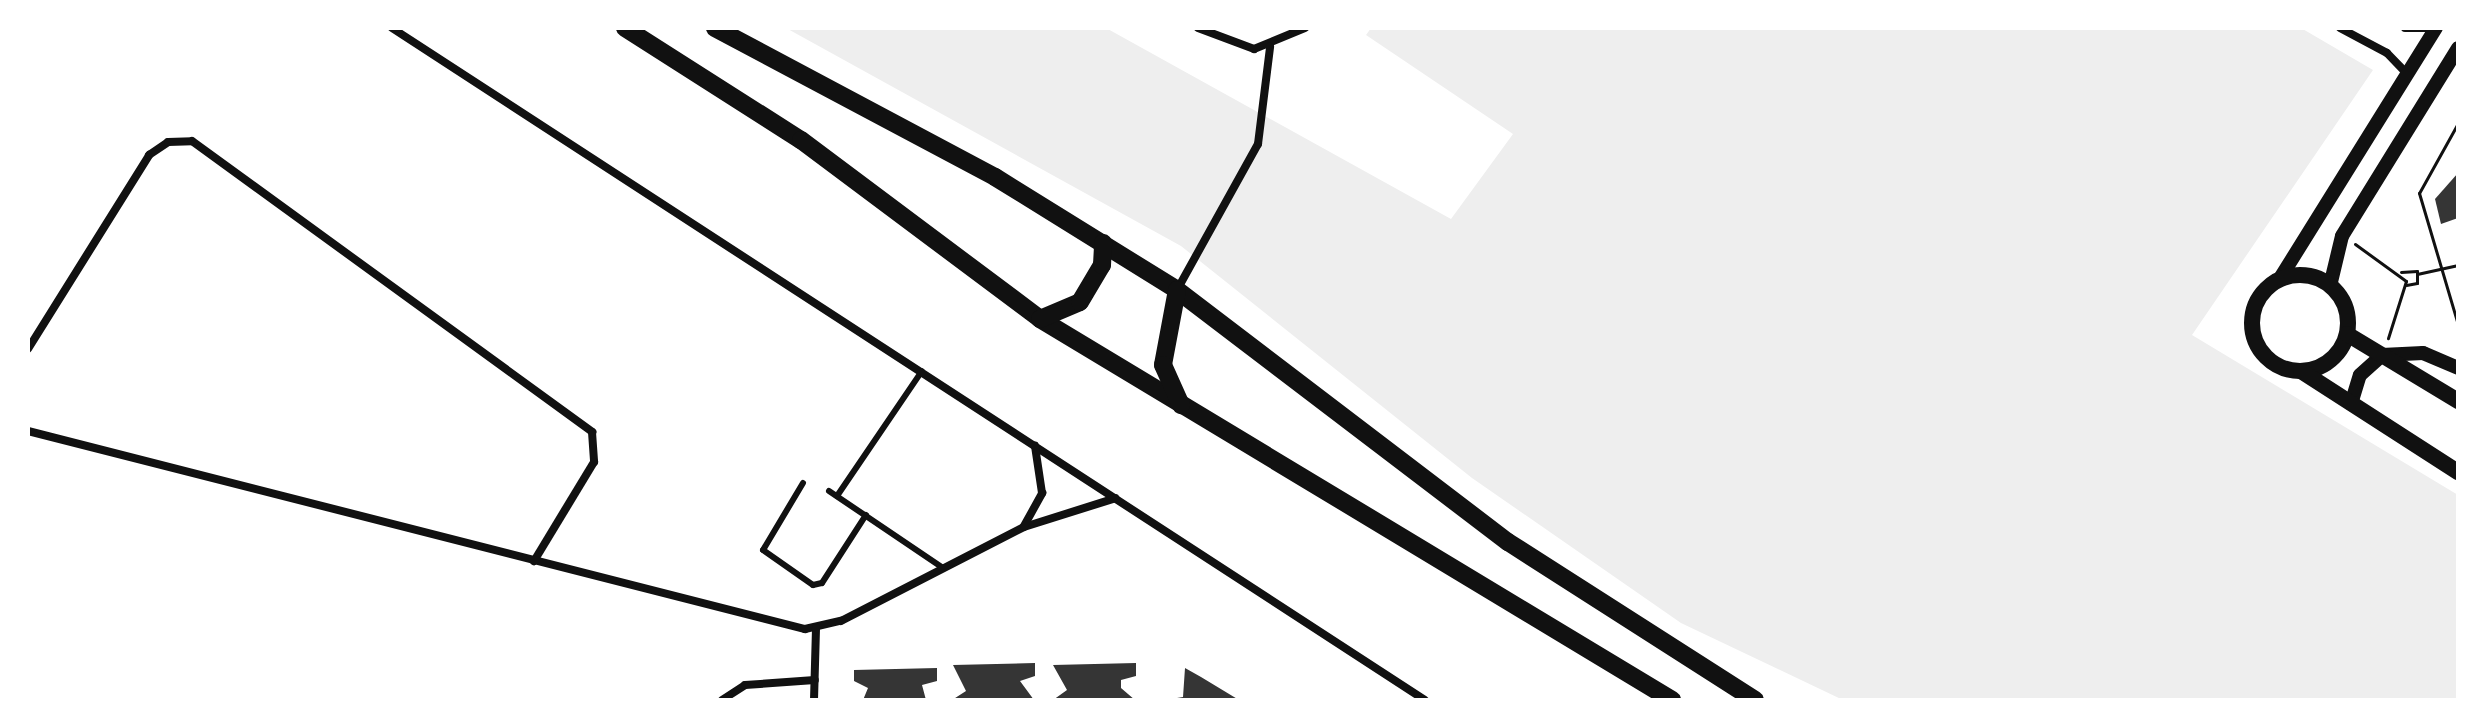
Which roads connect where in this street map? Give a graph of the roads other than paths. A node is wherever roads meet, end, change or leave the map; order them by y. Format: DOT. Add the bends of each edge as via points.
graph roads {
  1 [pos="392,28"];
  2 [pos="625,28"];
  3 [pos="715,28"];
  4 [pos="1198,28"];
  5 [pos="1305,28"];
  6 [pos="2340,28"];
  7 [pos="2405,28"];
  8 [pos="2436,28"];
  9 [pos="1270,47"];
  10 [pos="2458,48"];
  11 [pos="2407,74"];
  12 [pos="1103,243"];
  13 [pos="2279,280"];
  14 [pos="2330,286"];
  15 [pos="1177,290"];
  16 [pos="1040,319"];
  17 [pos="2347,334"];
  18 [pos="28,349"];
  19 [pos="2382,355"];
  20 [pos="2458,368"];
  21 [pos="922,371"];
  22 [pos="2301,371"];
  23 [pos="2458,401"];
  24 [pos="2351,404"];
  25 [pos="1185,411"];
  26 [pos="28,431"];
  27 [pos="1034,444"];
  28 [pos="2458,472"];
  29 [pos="803,483"];
  30 [pos="829,491"];
  31 [pos="837,496"];
  32 [pos="1116,498"];
  33 [pos="866,515"];
  34 [pos="1024,527"];
  35 [pos="534,561"];
  36 [pos="943,568"];
  37 [pos="816,628"];
  38 [pos="815,680"];
  39 [pos="722,700"];
  40 [pos="814,700"];
  41 [pos="1425,700"];
  42 [pos="1672,700"];
  43 [pos="1755,700"];
  1 -- 21 [label="street"];
  2 -- 16 [label="main road" via="801,140"];
  3 -- 12 [label="main road"];
  4 -- 9 [label="street" via="1238,48"];
  5 -- 9 [label="street"];
  6 -- 11 [label="street" via="2387,53"];
  7 -- 8 [label="street"];
  8 -- 11 [label="street"];
  9 -- 15 [label="street" via="1258,144"];
  10 -- 14 [label="street" via="2342,236"];
  11 -- 13 [label="street"];
  12 -- 15 [label="main road"];
  12 -- 16 [label="main road" via="1102,265 1080,302"];
  13 -- 14 [label="main road" via="2299,276"];
  13 -- 22 [label="main road" via="2257,303 2254,335 2271,361"];
  14 -- 17 [label="main road" via="2347,312"];
  15 -- 25 [label="main road" via="1163,365"];
  15 -- 43 [label="main road" via="1508,542"];
  16 -- 25 [label="main road"];
  17 -- 19 [label="main road"];
  17 -- 22 [label="main road" via="2331,361"];
  18 -- 35 [label="street" via="149,155 168,142 192,141 592,432 594,462"];
  19 -- 20 [label="street" via="2423,353"];
  19 -- 23 [label="main road"];
  19 -- 24 [label="street" via="2360,375"];
  21 -- 27 [label="street"];
  21 -- 31 [label="lane"];
  22 -- 24 [label="main road"];
  24 -- 28 [label="main road"];
  25 -- 42 [label="main road"];
  26 -- 35 [label="street"];
  27 -- 32 [label="street"];
  27 -- 34 [label="street" via="1043,481"];
  29 -- 33 [label="lane" via="763,550 813,585 822,583"];
  30 -- 31 [label="lane"];
  31 -- 33 [label="lane"];
  32 -- 34 [label="street"];
  32 -- 41 [label="street"];
  33 -- 36 [label="lane"];
  34 -- 36 [label="street"];
  35 -- 37 [label="street"];
  36 -- 37 [label="street"];
  37 -- 38 [label="street"];
  38 -- 39 [label="street" via="745,685"];
  38 -- 40 [label="street"];
}
